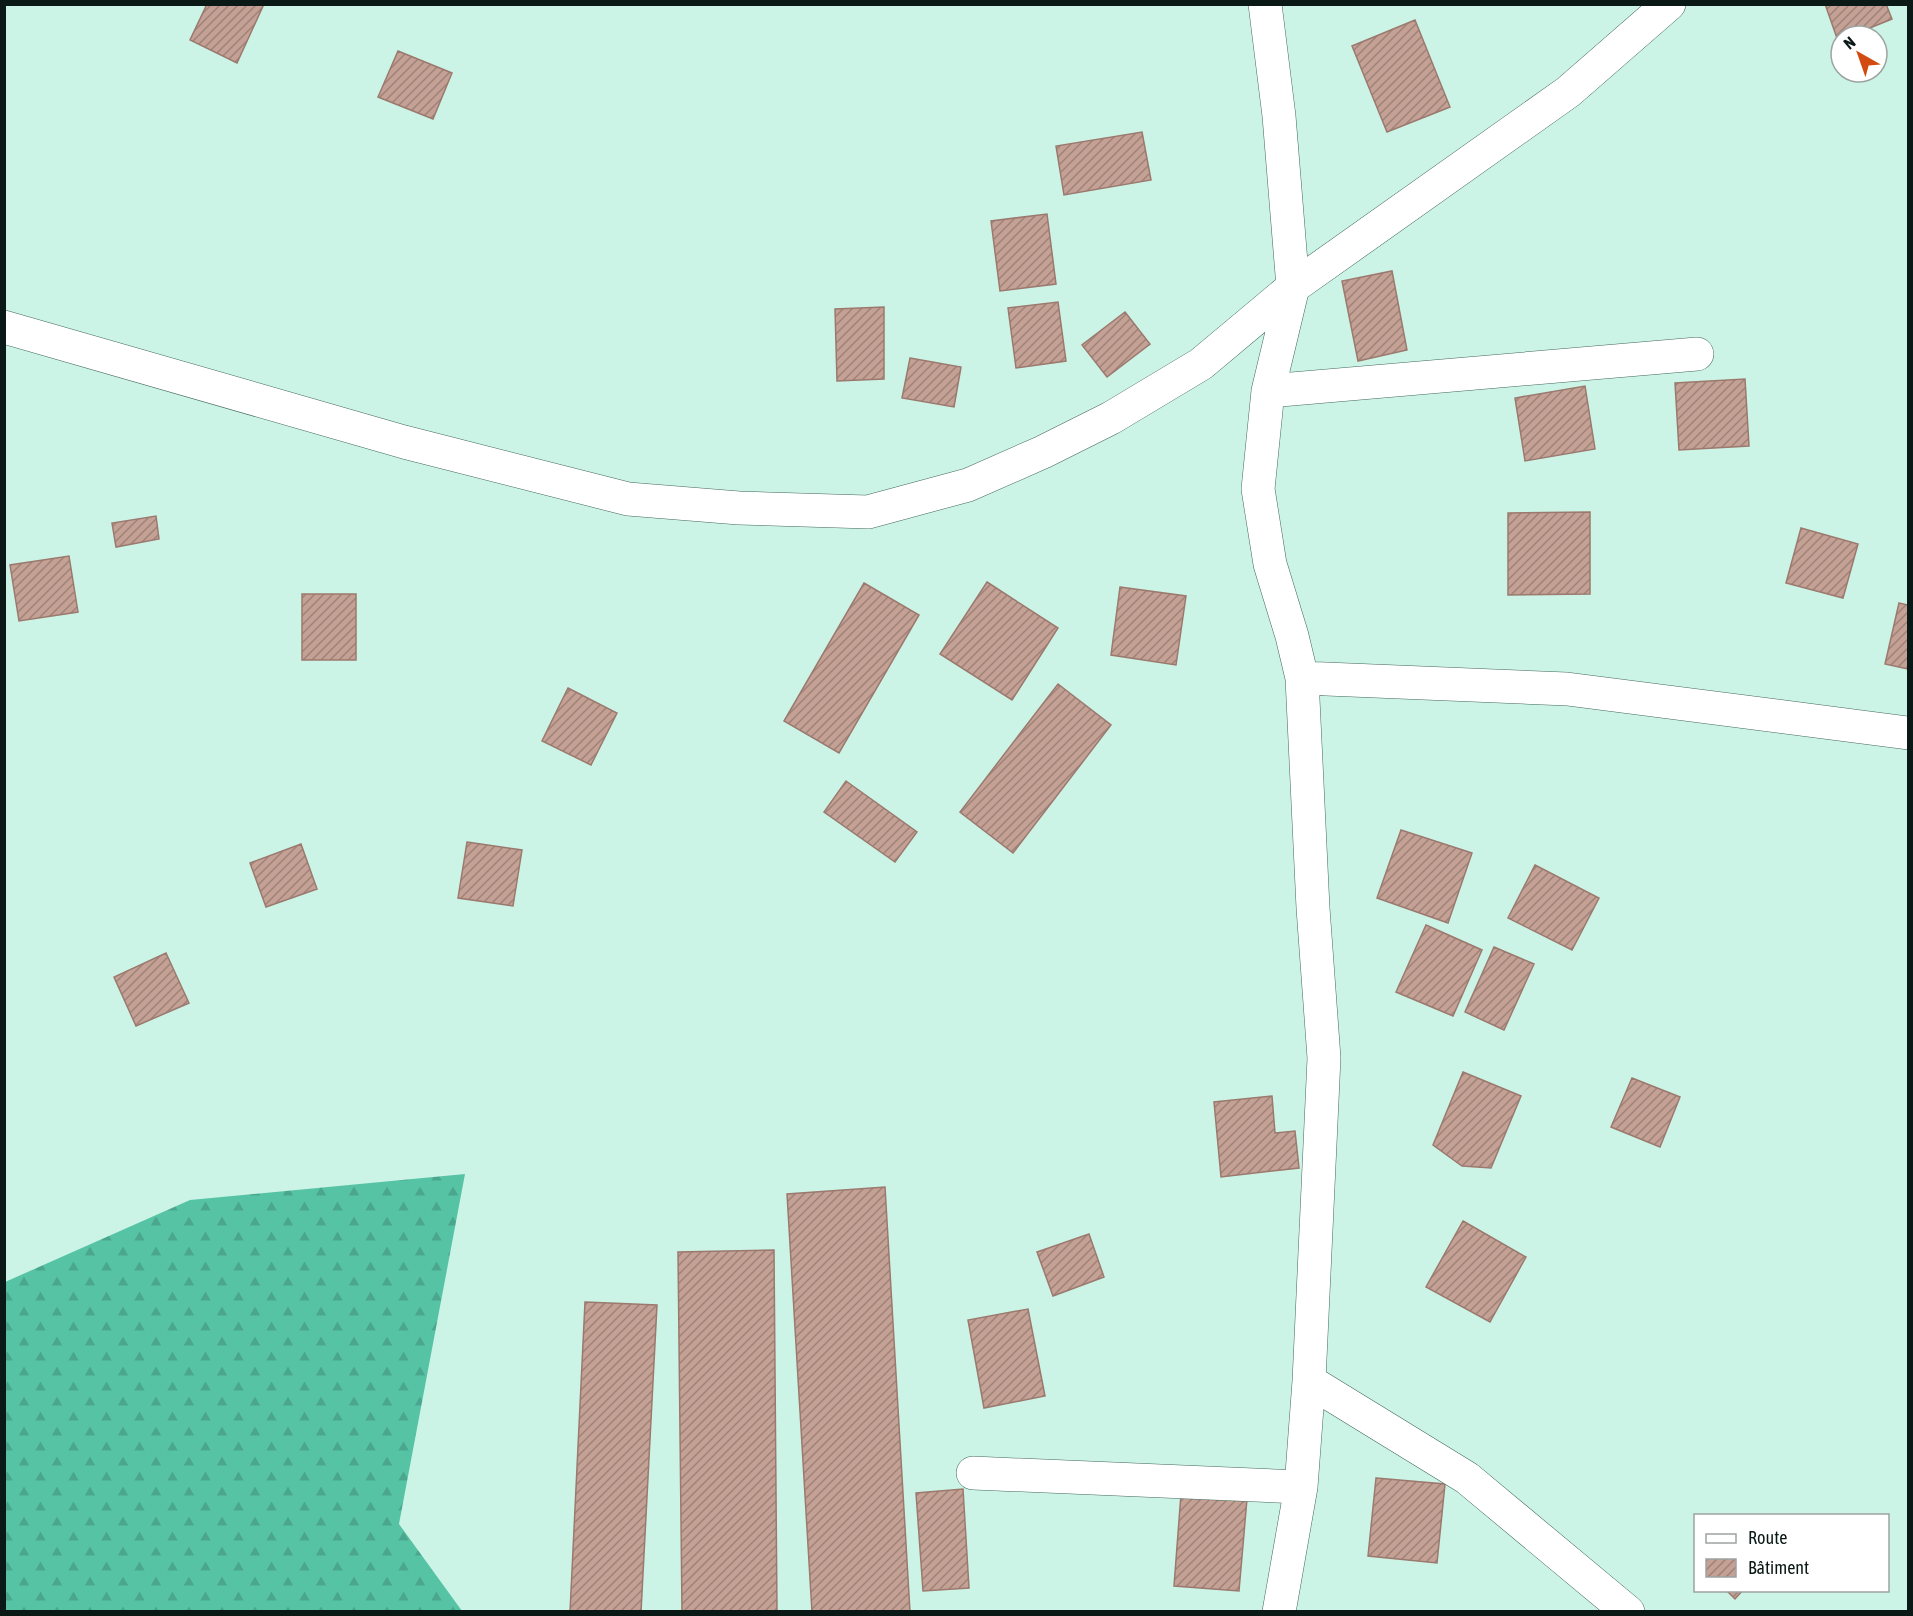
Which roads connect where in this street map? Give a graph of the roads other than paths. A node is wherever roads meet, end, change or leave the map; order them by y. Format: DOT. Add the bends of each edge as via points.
graph roads {
  1 [pos="1265,4"];
  2 [pos="1669,4"];
  3 [pos="1293,287"];
  4 [pos="4,327"];
  5 [pos="1697,354"];
  6 [pos="1268,391"];
  7 [pos="1302,678"];
  8 [pos="1908,733"];
  9 [pos="1309,1381"];
  10 [pos="973,1473"];
  11 [pos="1301,1487"];
  12 [pos="1279,1611"];
  13 [pos="1628,1611"];
  1 -- 3 [label="street"];
  2 -- 3 [label="street" via="1568,92"];
  3 -- 4 [label="street" via="1201,364 1111,418 968,485 868,512 628,499 404,442"];
  3 -- 6 [label="street"];
  5 -- 6 [label="street"];
  6 -- 7 [label="street" via="1258,489 1270,564"];
  7 -- 8 [label="street" via="1568,689"];
  7 -- 9 [label="street" via="1324,1058"];
  9 -- 11 [label="street"];
  9 -- 13 [label="street" via="1467,1478"];
  10 -- 11 [label="street"];
  11 -- 12 [label="street"];
}
